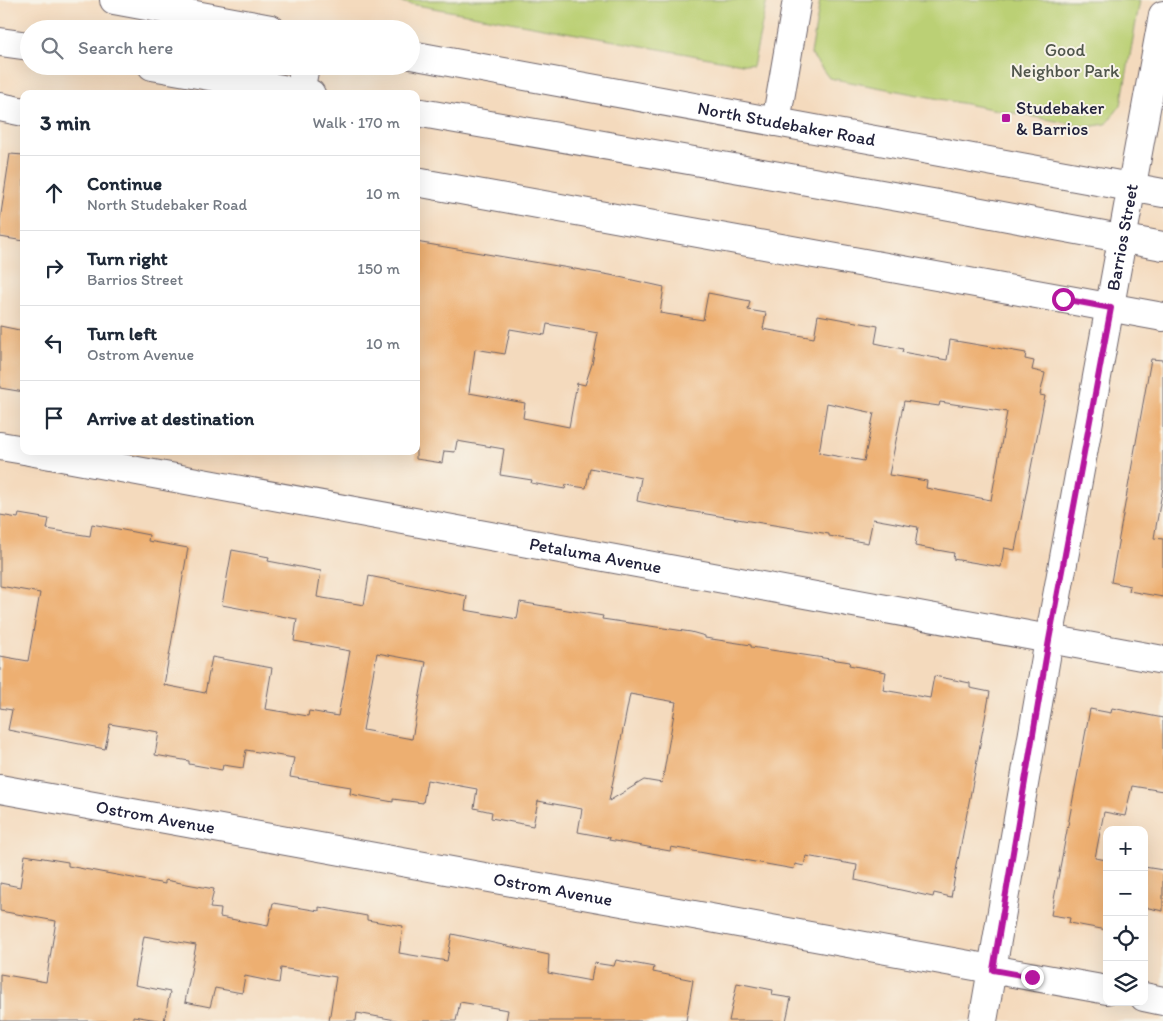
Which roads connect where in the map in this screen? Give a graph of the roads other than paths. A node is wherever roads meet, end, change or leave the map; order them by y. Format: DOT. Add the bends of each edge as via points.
graph roads {
  1 [pos="114,0"];
  2 [pos="797,0"];
  3 [pos="1163,15"];
  4 [pos="222,20"];
  5 [pos="0,42"];
  6 [pos="20,45"];
  7 [pos="420,57"];
  8 [pos="228,75"];
  9 [pos="305,84"];
  10 [pos="0,107"];
  11 [pos="20,111"];
  12 [pos="420,113"];
  13 [pos="776,122"];
  14 [pos="420,183"];
  15 [pos="1132,187"];
  16 [pos="1163,192"];
  17 [pos="1123,239"];
  18 [pos="1163,246"];
  19 [pos="1111,308"];
  20 [pos="1163,317"];
  21 [pos="0,446"];
  22 [pos="20,449"];
  23 [pos="51,455"];
  24 [pos="1049,640"];
  25 [pos="1163,660"];
  26 [pos="0,789"];
  27 [pos="993,970"];
  28 [pos="1103,989"];
  29 [pos="1148,998"];
  30 [pos="1163,1001"];
  31 [pos="983,1021"];
  1 -- 4 [label="street"];
  2 -- 13 [label="street"];
  3 -- 15 [label="street, Barrios Street"];
  5 -- 6 [label="street"];
  7 -- 13 [label="street, North Studebaker Road"];
  8 -- 9 [label="street"];
  10 -- 11 [label="street"];
  12 -- 17 [label="street"];
  13 -- 15 [label="street, North Studebaker Road"];
  14 -- 19 [label="street"];
  15 -- 16 [label="street, North Studebaker Road"];
  15 -- 17 [label="street, Barrios Street"];
  17 -- 18 [label="street"];
  17 -- 19 [label="street, Barrios Street"];
  19 -- 20 [label="street"];
  19 -- 24 [label="street, Barrios Street"];
  21 -- 22 [label="street"];
  23 -- 24 [label="street, Petaluma Avenue"];
  24 -- 25 [label="street, Petaluma Avenue"];
  24 -- 27 [label="street, Barrios Street"];
  26 -- 27 [label="street, Ostrom Avenue"];
  27 -- 28 [label="street, Ostrom Avenue"];
  27 -- 31 [label="street, Barrios Street"];
  29 -- 30 [label="street"];
}
